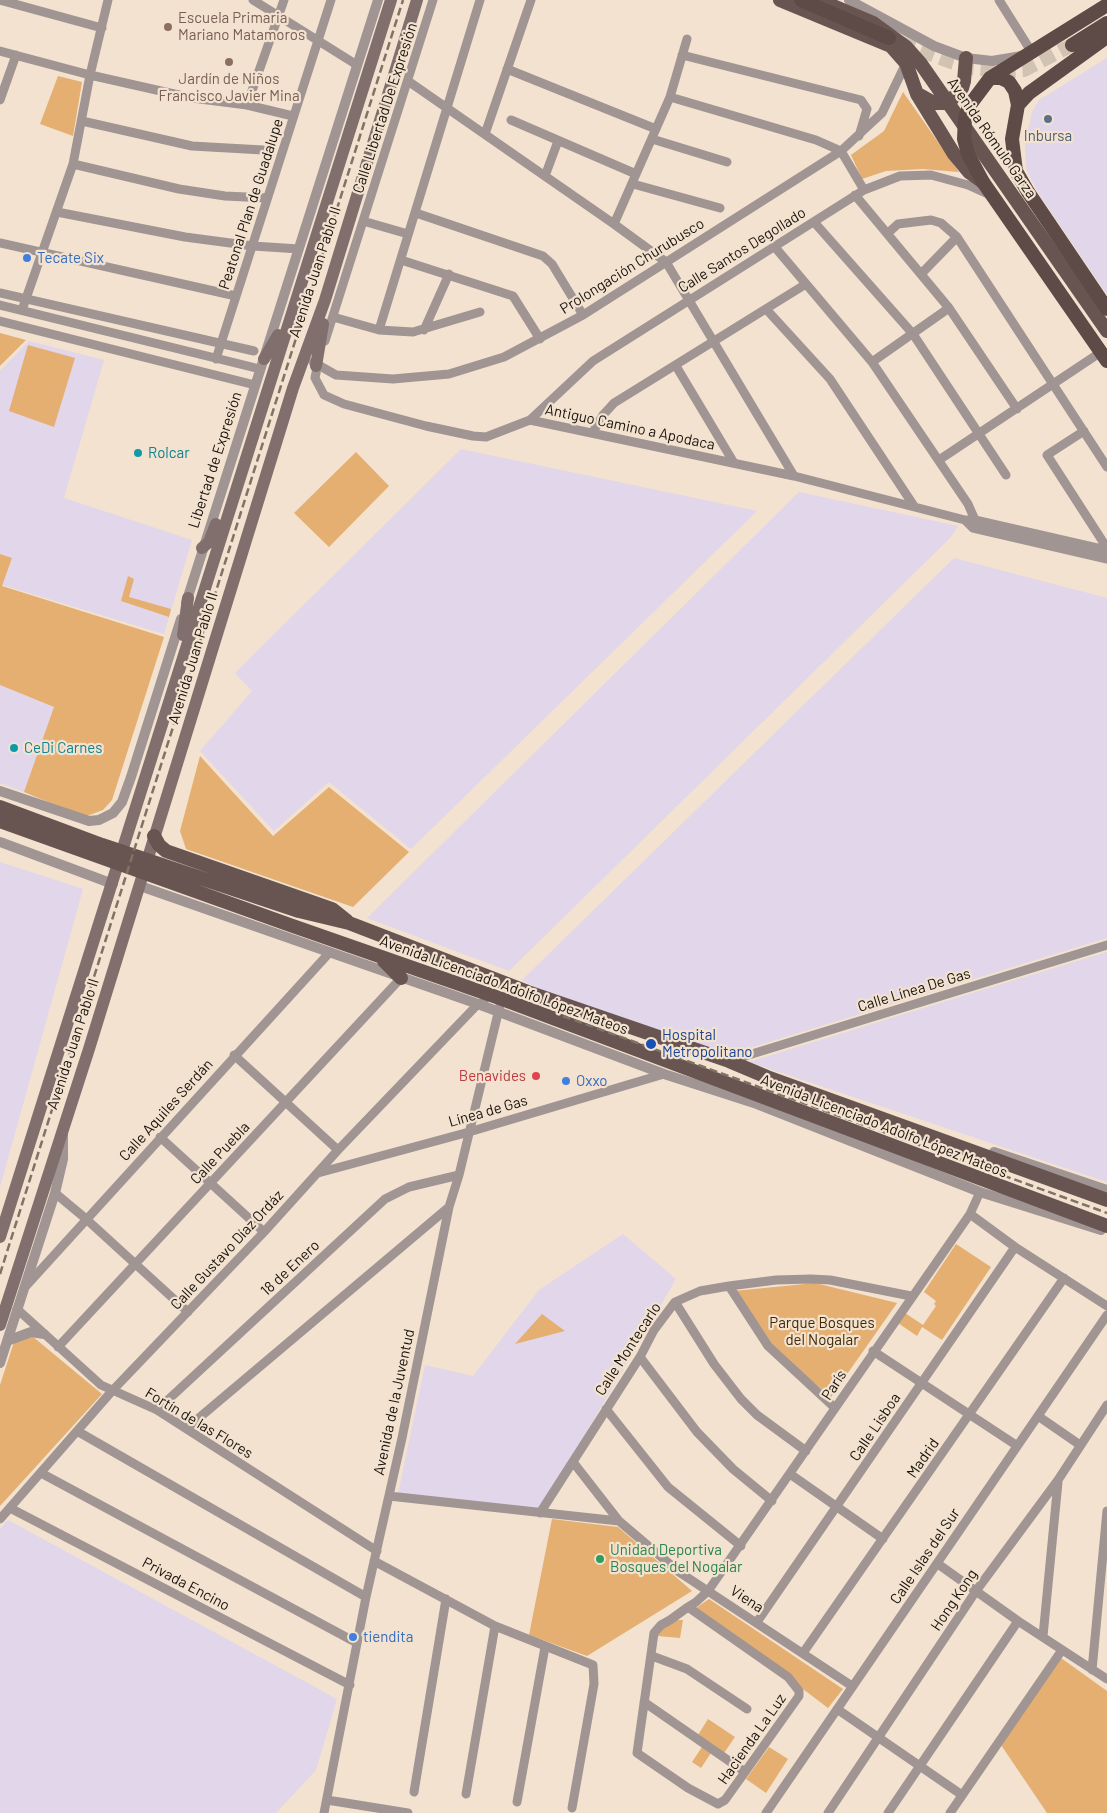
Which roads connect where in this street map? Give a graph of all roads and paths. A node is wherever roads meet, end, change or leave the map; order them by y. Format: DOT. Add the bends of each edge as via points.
graph roads {
  1 [pos="0,0"];
  2 [pos="108,0"];
  3 [pos="253,0"];
  4 [pos="284,0"];
  5 [pos="331,0"];
  6 [pos="378,0"];
  7 [pos="391,0"];
  8 [pos="417,0"];
  9 [pos="433,0"];
  10 [pos="480,0"];
  11 [pos="531,0"];
  12 [pos="780,0"];
  13 [pos="801,0"];
  14 [pos="849,0"];
  15 [pos="999,0"];
  16 [pos="822,1"];
  17 [pos="1107,5"];
  18 [pos="280,16"];
  19 [pos="1107,23"];
  20 [pos="102,28"];
  21 [pos="1107,37"];
  22 [pos="687,38"];
  23 [pos="889,38"];
  24 [pos="318,41"];
  25 [pos="1072,44"];
  26 [pos="0,51"];
  27 [pos="1027,53"];
  28 [pos="682,54"];
  29 [pos="16,56"];
  30 [pos="966,58"];
  31 [pos="906,63"];
  32 [pos="357,65"];
  33 [pos="507,69"];
  34 [pos="90,75"];
  35 [pos="990,78"];
  36 [pos="408,81"];
  37 [pos="917,94"];
  38 [pos="670,97"];
  39 [pos="0,100"];
  40 [pos="247,105"];
  41 [pos="1018,105"];
  42 [pos="446,108"];
  43 [pos="293,116"];
  44 [pos="511,120"];
  45 [pos="82,121"];
  46 [pos="656,128"];
  47 [pos="485,134"];
  48 [pos="859,136"];
  49 [pos="652,139"];
  50 [pos="558,141"];
  51 [pos="263,150"];
  52 [pos="841,151"];
  53 [pos="727,162"];
  54 [pos="73,164"];
  55 [pos="636,174"];
  56 [pos="545,176"];
  57 [pos="982,182"];
  58 [pos="633,184"];
  59 [pos="864,190"];
  60 [pos="855,195"];
  61 [pos="993,196"];
  62 [pos="267,198"];
  63 [pos="720,208"];
  64 [pos="57,212"];
  65 [pos="416,213"];
  66 [pos="363,221"];
  67 [pos="814,222"];
  68 [pos="614,224"];
  69 [pos="408,234"];
  70 [pos="888,234"];
  71 [pos="957,236"];
  72 [pos="0,244"];
  73 [pos="253,246"];
  74 [pos="774,246"];
  75 [pos="299,249"];
  76 [pos="41,254"];
  77 [pos="402,260"];
  78 [pos="666,262"];
  79 [pos="922,273"];
  80 [pos="448,274"];
  81 [pos="806,284"];
  82 [pos="0,294"];
  83 [pos="236,296"];
  84 [pos="689,299"];
  85 [pos="26,300"];
  86 [pos="325,300"];
  87 [pos="0,305"];
  88 [pos="949,308"];
  89 [pos="766,309"];
  90 [pos="1107,309"];
  91 [pos="22,310"];
  92 [pos="480,312"];
  93 [pos="583,315"];
  94 [pos="333,316"];
  95 [pos="289,318"];
  96 [pos="0,321"];
  97 [pos="379,330"];
  98 [pos="424,330"];
  99 [pos="1107,331"];
  100 [pos="912,334"];
  101 [pos="540,338"];
  102 [pos="713,341"];
  103 [pos="221,343"];
  104 [pos="254,351"];
  105 [pos="305,355"];
  106 [pos="1104,357"];
  107 [pos="216,359"];
  108 [pos="872,362"];
  109 [pos="262,364"];
  110 [pos="316,366"];
  111 [pos="676,366"];
  112 [pos="1054,384"];
  113 [pos="256,385"];
  114 [pos="1017,409"];
  115 [pos="530,420"];
  116 [pos="1084,431"];
  117 [pos="593,432"];
  118 [pos="980,434"];
  119 [pos="939,460"];
  120 [pos="734,463"];
  121 [pos="1107,467"];
  122 [pos="241,473"];
  123 [pos="1006,475"];
  124 [pos="794,476"];
  125 [pos="914,506"];
  126 [pos="974,524"];
  127 [pos="202,548"];
  128 [pos="1107,549"];
  129 [pos="1107,559"];
  130 [pos="188,598"];
  131 [pos="178,669"];
  132 [pos="0,791"];
  133 [pos="0,806"];
  134 [pos="0,821"];
  135 [pos="154,836"];
  136 [pos="0,842"];
  137 [pos="174,855"];
  138 [pos="113,884"];
  139 [pos="140,886"];
  140 [pos="160,894"];
  141 [pos="348,923"];
  142 [pos="1107,945"];
  143 [pos="330,952"];
  144 [pos="380,957"];
  145 [pos="401,978"];
  146 [pos="478,1004"];
  147 [pos="500,1005"];
  148 [pos="234,1055"];
  149 [pos="729,1061"];
  150 [pos="664,1074"];
  151 [pos="286,1102"];
  152 [pos="63,1130"];
  153 [pos="469,1132"];
  154 [pos="929,1134"];
  155 [pos="160,1137"];
  156 [pos="338,1150"];
  157 [pos="930,1167"];
  158 [pos="318,1173"];
  159 [pos="459,1176"];
  160 [pos="972,1177"];
  161 [pos="950,1182"];
  162 [pos="211,1183"];
  163 [pos="1107,1190"];
  164 [pos="980,1192"];
  165 [pos="55,1193"];
  166 [pos="1107,1200"];
  167 [pos="448,1207"];
  168 [pos="970,1214"];
  169 [pos="85,1218"];
  170 [pos="1107,1226"];
  171 [pos="264,1232"];
  172 [pos="1107,1232"];
  173 [pos="0,1237"];
  174 [pos="1015,1248"];
  175 [pos="136,1265"];
  176 [pos="1064,1278"];
  177 [pos="729,1286"];
  178 [pos="24,1288"];
  179 [pos="911,1296"];
  180 [pos="675,1302"];
  181 [pos="1107,1306"];
  182 [pos="17,1309"];
  183 [pos="188,1312"];
  184 [pos="1107,1315"];
  185 [pos="0,1325"];
  186 [pos="44,1334"];
  187 [pos="7,1341"];
  188 [pos="58,1347"];
  189 [pos="873,1351"];
  190 [pos="640,1358"];
  191 [pos="0,1363"];
  192 [pos="921,1384"];
  193 [pos="112,1392"];
  194 [pos="1107,1405"];
  195 [pos="835,1408"];
  196 [pos="606,1409"];
  197 [pos="157,1410"];
  198 [pos="970,1415"];
  199 [pos="1038,1416"];
  200 [pos="186,1428"];
  201 [pos="77,1431"];
  202 [pos="1016,1445"];
  203 [pos="1080,1445"];
  204 [pos="806,1451"];
  205 [pos="573,1462"];
  206 [pos="42,1473"];
  207 [pos="790,1474"];
  208 [pos="1058,1480"];
  209 [pos="389,1496"];
  210 [pos="772,1501"];
  211 [pos="838,1507"];
  212 [pos="10,1508"];
  213 [pos="1107,1511"];
  214 [pos="540,1513"];
  215 [pos="0,1518"];
  216 [pos="619,1521"];
  217 [pos="883,1539"];
  218 [pos="740,1546"];
  219 [pos="376,1551"];
  220 [pos="374,1561"];
  221 [pos="938,1564"];
  222 [pos="708,1591"];
  223 [pos="976,1591"];
  224 [pos="366,1597"];
  225 [pos="446,1599"];
  226 [pos="688,1607"];
  227 [pos="1018,1621"];
  228 [pos="757,1622"];
  229 [pos="495,1626"];
  230 [pos="1042,1636"];
  231 [pos="357,1643"];
  232 [pos="545,1647"];
  233 [pos="1062,1650"];
  234 [pos="803,1653"];
  235 [pos="652,1656"];
  236 [pos="1092,1670"];
  237 [pos="1107,1679"];
  238 [pos="350,1685"];
  239 [pos="852,1686"];
  240 [pos="644,1702"];
  241 [pos="747,1709"];
  242 [pos="836,1709"];
  243 [pos="878,1738"];
  244 [pos="920,1766"];
  245 [pos="745,1772"];
  246 [pos="414,1792"];
  247 [pos="466,1794"];
  248 [pos="962,1795"];
  249 [pos="327,1800"];
  250 [pos="517,1802"];
  251 [pos="572,1808"];
  252 [pos="388,1811"];
  253 [pos="324,1813"];
  254 [pos="408,1813"];
  255 [pos="766,1813"];
  256 [pos="828,1813"];
  257 [pos="888,1813"];
  258 [pos="950,1813"];
  1 -- 20 [label="street"];
  2 -- 20 [label="street"];
  3 -- 18 [label="street"];
  4 -- 18 [label="street"];
  5 -- 24 [label="street, Peatonal Plan de Guadalupe"];
  6 -- 32 [label="street, Libertad de Expresión"];
  7 -- 95 [label="main road, Avenida Juan Pablo II"];
  8 -- 86 [label="main road, Avenida Juan Pablo II"];
  9 -- 36 [label="street, Calle Libertad De Expresión"];
  10 -- 42 [label="street"];
  11 -- 33 [label="street"];
  12 -- 31 [label="main road" via="887,44"];
  13 -- 23 [label="highway"];
  14 -- 30 [label="street, Avenida Rómulo Garza" via="934,46"];
  15 -- 27 [label="street"];
  16 -- 99 [label="main road, Avenida Rómulo Garza" via="873,23 911,53"];
  17 -- 27 [label="highway"];
  18 -- 24 [label="street"];
  18 -- 40 [label="street"];
  19 -- 25 [label="highway"];
  20 -- 34 [label="street"];
  21 -- 41 [label="highway" via="1040,83"];
  22 -- 28 [label="street"];
  24 -- 32 [label="street"];
  24 -- 43 [label="street, Peatonal Plan de Guadalupe"];
  26 -- 29 [label="street"];
  27 -- 30 [label="street, Avenida Rómulo Garza" via="992,61"];
  27 -- 35 [label="highway"];
  28 -- 38 [label="street"];
  28 -- 48 [label="street" via="861,100 867,109"];
  29 -- 34 [label="street"];
  29 -- 39 [label="street"];
  30 -- 37 [label="main road" via="962,88 952,99 944,103 934,102"];
  31 -- 37 [label="main road"];
  31 -- 48 [label="street, Prolongación Churubusco" via="882,113"];
  32 -- 75 [label="street, Libertad de Expresión"];
  33 -- 46 [label="street"];
  33 -- 47 [label="street"];
  34 -- 40 [label="street" via="192,98"];
  34 -- 45 [label="street"];
  35 -- 41 [label="highway" via="1009,82"];
  35 -- 57 [label="highway" via="978,92 965,118 964,139"];
  36 -- 42 [label="street"];
  36 -- 66 [label="street, Calle Libertad De Expresión"];
  37 -- 57 [label="main road" via="962,165"];
  38 -- 46 [label="street"];
  38 -- 52 [label="street" via="816,140"];
  40 -- 43 [label="street"];
  41 -- 90 [label="highway" via="1012,139 1016,171"];
  42 -- 47 [label="street"];
  42 -- 65 [label="street"];
  43 -- 62 [label="street, Peatonal Plan de Guadalupe"];
  44 -- 50 [label="street"];
  45 -- 51 [label="street" via="192,146"];
  45 -- 54 [label="street"];
  46 -- 49 [label="street"];
  47 -- 56 [label="street"];
  48 -- 52 [label="street, Prolongación Churubusco"];
  49 -- 53 [label="street"];
  49 -- 55 [label="street"];
  50 -- 55 [label="street"];
  50 -- 56 [label="street"];
  52 -- 59 [label="street"];
  52 -- 78 [label="street, Prolongación Churubusco"];
  54 -- 62 [label="street" via="180,189"];
  54 -- 64 [label="street"];
  55 -- 58 [label="street"];
  56 -- 68 [label="street"];
  57 -- 61 [label="highway"];
  58 -- 63 [label="street"];
  58 -- 68 [label="street"];
  59 -- 60 [label="street, Calle Santos Degollado"];
  59 -- 61 [label="street, Calle Santos Degollado" via="900,176 931,175"];
  60 -- 67 [label="street, Calle Santos Degollado"];
  60 -- 70 [label="street"];
  61 -- 106 [label="highway"];
  62 -- 73 [label="street, Peatonal Plan de Guadalupe"];
  64 -- 73 [label="street" via="185,237"];
  64 -- 76 [label="street"];
  65 -- 69 [label="street"];
  65 -- 93 [label="street" via="543,256 552,264"];
  66 -- 69 [label="street"];
  66 -- 94 [label="street, Calle Libertad De Expresión"];
  67 -- 74 [label="street, Calle Santos Degollado"];
  67 -- 100 [label="street"];
  68 -- 78 [label="street"];
  69 -- 77 [label="street"];
  70 -- 71 [label="street" via="898,224 932,220"];
  70 -- 79 [label="street"];
  71 -- 79 [label="street"];
  71 -- 112 [label="street"];
  72 -- 76 [label="street"];
  73 -- 75 [label="street"];
  73 -- 83 [label="street, Peatonal Plan de Guadalupe"];
  74 -- 81 [label="street"];
  74 -- 84 [label="street, Calle Santos Degollado"];
  75 -- 109 [label="street, Libertad de Expresión"];
  76 -- 83 [label="street"];
  76 -- 85 [label="street"];
  77 -- 80 [label="street"];
  77 -- 97 [label="street"];
  78 -- 84 [label="street"];
  78 -- 93 [label="street, Prolongación Churubusco"];
  79 -- 88 [label="street"];
  80 -- 98 [label="street"];
  80 -- 101 [label="street" via="513,296"];
  81 -- 89 [label="street"];
  81 -- 108 [label="street"];
  82 -- 85 [label="street"];
  83 -- 103 [label="street, Peatonal Plan de Guadalupe"];
  84 -- 102 [label="street"];
  84 -- 115 [label="street, Calle Santos Degollado" via="593,361"];
  85 -- 91 [label="street"];
  85 -- 103 [label="street"];
  86 -- 105 [label="main road, Avenida Juan Pablo II"];
  86 -- 110 [label="main road"];
  87 -- 91 [label="street"];
  88 -- 100 [label="street"];
  88 -- 114 [label="street"];
  89 -- 102 [label="street"];
  89 -- 125 [label="street" via="830,380"];
  91 -- 107 [label="street"];
  92 -- 98 [label="street"];
  93 -- 101 [label="street, Prolongación Churubusco"];
  94 -- 97 [label="street"];
  94 -- 110 [label="street, Calle Libertad De Expresión"];
  95 -- 109 [label="main road"];
  95 -- 122 [label="main road, Avenida Juan Pablo II"];
  96 -- 113 [label="street"];
  97 -- 98 [label="street"];
  100 -- 108 [label="street"];
  100 -- 118 [label="street"];
  101 -- 110 [label="street, Prolongación Churubusco" via="495,361 432,377 360,378 336,375"];
  102 -- 111 [label="street"];
  102 -- 124 [label="street"];
  103 -- 104 [label="street"];
  103 -- 107 [label="street, Peatonal Plan de Guadalupe"];
  105 -- 110 [label="street"];
  105 -- 135 [label="main road, Avenida Juan Pablo II"];
  106 -- 112 [label="street"];
  107 -- 109 [label="street"];
  108 -- 119 [label="street"];
  109 -- 113 [label="street, Libertad de Expresión"];
  110 -- 115 [label="street, Antiguo Camino a Apodaca" via="314,374 318,385 324,395 333,400 426,426 486,437"];
  111 -- 117 [label="street" via="614,403"];
  111 -- 120 [label="street"];
  112 -- 114 [label="street"];
  112 -- 116 [label="street"];
  113 -- 127 [label="street, Libertad de Expresión"];
  114 -- 118 [label="street"];
  115 -- 117 [label="street, Antiguo Camino a Apodaca"];
  116 -- 121 [label="street"];
  116 -- 128 [label="street" via="1047,455"];
  117 -- 120 [label="street, Antiguo Camino a Apodaca"];
  118 -- 119 [label="street"];
  118 -- 123 [label="street"];
  119 -- 126 [label="street" via="968,504"];
  120 -- 124 [label="street, Antiguo Camino a Apodaca"];
  122 -- 127 [label="main road" via="209,542"];
  122 -- 131 [label="main road, Avenida Juan Pablo II"];
  124 -- 125 [label="street, Antiguo Camino a Apodaca"];
  125 -- 126 [label="street, Antiguo Camino a Apodaca"];
  126 -- 128 [label="street, Antiguo Camino a Apodaca"];
  126 -- 129 [label="street, Antiguo Camino a Apodaca"];
  127 -- 130 [label="street, Libertad de Expresión"];
  130 -- 131 [label="main road"];
  130 -- 132 [label="street, Libertad de Expresión" via="119,808 105,818 89,821"];
  131 -- 138 [label="main road, Avenida Juan Pablo II"];
  133 -- 141 [label="main road, Avenida Licenciado Adolfo López Mateos" via="102,845 299,911"];
  134 -- 144 [label="main road, Avenida Licenciado Adolfo López Mateos"];
  135 -- 137 [label="main road" via="161,848"];
  135 -- 139 [label="main road, Avenida Juan Pablo II"];
  136 -- 138 [label="street"];
  137 -- 140 [label="street" via="167,858 158,871 156,878"];
  137 -- 141 [label="main road" via="332,909"];
  138 -- 173 [label="main road, Avenida Juan Pablo II"];
  139 -- 140 [label="street"];
  139 -- 152 [label="main road, Avenida Juan Pablo II"];
  140 -- 143 [label="street"];
  141 -- 149 [label="main road, Avenida Licenciado Adolfo López Mateos" via="528,992"];
  142 -- 149 [label="street, Calle Línea De Gas"];
  143 -- 145 [label="street"];
  143 -- 148 [label="street, Calle Aquiles Serdán"];
  144 -- 145 [label="main road"];
  144 -- 147 [label="main road, Avenida Licenciado Adolfo López Mateos"];
  145 -- 146 [label="street"];
  145 -- 151 [label="street, Calle Puebla"];
  146 -- 147 [label="street"];
  146 -- 156 [label="street, Calle Gustavo Díaz Ordáz"];
  147 -- 150 [label="street"];
  147 -- 153 [label="street, Avenida de la Juventud"];
  147 -- 157 [label="main road, Avenida Licenciado Adolfo López Mateos"];
  148 -- 151 [label="street"];
  148 -- 155 [label="street, Calle Aquiles Serdán"];
  149 -- 154 [label="main road, Avenida Licenciado Adolfo López Mateos"];
  150 -- 153 [label="street, Línea de Gas"];
  150 -- 157 [label="street"];
  151 -- 156 [label="street"];
  151 -- 162 [label="street, Calle Puebla"];
  152 -- 165 [label="street" via="63,1159"];
  152 -- 185 [label="main road, Avenida Juan Pablo II"];
  153 -- 158 [label="street, Línea de Gas"];
  153 -- 159 [label="street, Avenida de la Juventud"];
  154 -- 163 [label="street" via="943,1135"];
  154 -- 166 [label="main road, Avenida Licenciado Adolfo López Mateos"];
  155 -- 162 [label="street"];
  155 -- 169 [label="street, Calle Aquiles Serdán"];
  156 -- 158 [label="street, Calle Gustavo Díaz Ordáz"];
  157 -- 160 [label="main road, Avenida Licenciado Adolfo López Mateos"];
  157 -- 161 [label="street"];
  158 -- 171 [label="street, Calle Gustavo Díaz Ordáz"];
  159 -- 167 [label="street, Avenida de la Juventud"];
  159 -- 197 [label="street, 18 de Enero" via="409,1187 381,1202"];
  160 -- 161 [label="main road"];
  160 -- 170 [label="main road, Avenida Licenciado Adolfo López Mateos"];
  161 -- 164 [label="street"];
  162 -- 171 [label="street"];
  162 -- 175 [label="street, Calle Puebla"];
  164 -- 168 [label="street, París"];
  164 -- 172 [label="street"];
  165 -- 169 [label="street"];
  165 -- 178 [label="street"];
  167 -- 200 [label="street"];
  167 -- 209 [label="street, Avenida de la Juventud"];
  168 -- 174 [label="street"];
  168 -- 179 [label="street, París"];
  169 -- 175 [label="street"];
  169 -- 178 [label="street, Calle Aquiles Serdán"];
  171 -- 183 [label="street, Calle Gustavo Díaz Ordáz"];
  174 -- 176 [label="street"];
  174 -- 192 [label="street, Calle Lisboa"];
  175 -- 183 [label="street"];
  175 -- 188 [label="street, Calle Puebla"];
  176 -- 181 [label="street"];
  176 -- 198 [label="street, Madrid"];
  177 -- 179 [label="street, Calle Montecarlo" via="776,1280 830,1280"];
  177 -- 180 [label="street, Calle Montecarlo" via="700,1291"];
  177 -- 195 [label="street" via="768,1346"];
  178 -- 182 [label="street"];
  179 -- 189 [label="street, París"];
  180 -- 190 [label="street, Calle Montecarlo" via="654,1330"];
  180 -- 204 [label="street" via="714,1364 741,1398 757,1415"];
  182 -- 186 [label="street, Fortín de las Flores"];
  182 -- 187 [label="street"];
  183 -- 193 [label="street, Calle Gustavo Díaz Ordáz"];
  184 -- 199 [label="street, Calle Islas del Sur"];
  186 -- 187 [label="street" via="31,1332"];
  186 -- 188 [label="street, Fortín de las Flores"];
  187 -- 191 [label="street"];
  188 -- 193 [label="street, Fortín de las Flores"];
  189 -- 192 [label="street"];
  189 -- 195 [label="street, París"];
  190 -- 196 [label="street, Calle Montecarlo"];
  190 -- 210 [label="street" via="697,1432 733,1469"];
  192 -- 198 [label="street"];
  192 -- 211 [label="street, Calle Lisboa"];
  193 -- 197 [label="street, Fortín de las Flores"];
  193 -- 201 [label="street, Calle Gustavo Díaz Ordáz"];
  194 -- 203 [label="street, Hong Kong"];
  195 -- 204 [label="street, París"];
  196 -- 205 [label="street, Calle Montecarlo"];
  196 -- 218 [label="street" via="668,1487"];
  197 -- 200 [label="street, Fortín de las Flores"];
  198 -- 202 [label="street"];
  198 -- 217 [label="street, Madrid"];
  199 -- 202 [label="street, Calle Islas del Sur"];
  199 -- 203 [label="street"];
  200 -- 219 [label="street, Fortín de las Flores"];
  201 -- 206 [label="street, Calle Gustavo Díaz Ordáz"];
  201 -- 224 [label="street"];
  202 -- 221 [label="street, Calle Islas del Sur"];
  203 -- 208 [label="street, Hong Kong"];
  204 -- 207 [label="street, París"];
  205 -- 214 [label="street, Calle Montecarlo"];
  205 -- 216 [label="street, Viena"];
  206 -- 212 [label="street, Calle Gustavo Díaz Ordáz"];
  206 -- 231 [label="street"];
  207 -- 210 [label="street, París"];
  207 -- 211 [label="street"];
  208 -- 223 [label="street, Hong Kong"];
  208 -- 230 [label="street"];
  209 -- 214 [label="street"];
  209 -- 219 [label="street, Avenida de la Juventud"];
  210 -- 218 [label="street, París"];
  211 -- 217 [label="street"];
  211 -- 228 [label="street, Calle Lisboa"];
  212 -- 215 [label="street, Calle Gustavo Díaz Ordáz"];
  212 -- 238 [label="street, Privada Encino"];
  213 -- 236 [label="street"];
  214 -- 216 [label="street"];
  216 -- 222 [label="street, Viena" via="679,1572"];
  217 -- 234 [label="street, Madrid"];
  218 -- 222 [label="street, París"];
  219 -- 220 [label="street, Avenida de la Juventud"];
  220 -- 224 [label="street, Avenida de la Juventud"];
  220 -- 225 [label="street"];
  221 -- 223 [label="street"];
  221 -- 239 [label="street, Calle Islas del Sur"];
  222 -- 226 [label="street, Hacienda La Luz"];
  222 -- 228 [label="street, Viena"];
  223 -- 227 [label="street"];
  223 -- 243 [label="street, Hong Kong"];
  224 -- 231 [label="street, Avenida de la Juventud"];
  225 -- 229 [label="street"];
  225 -- 246 [label="street"];
  226 -- 235 [label="street, Hacienda La Luz" via="656,1629"];
  226 -- 245 [label="street, Hacienda La Luz" via="788,1677 799,1691 800,1696"];
  227 -- 230 [label="street"];
  227 -- 244 [label="street"];
  228 -- 234 [label="street, Viena"];
  229 -- 232 [label="street"];
  229 -- 247 [label="street"];
  230 -- 233 [label="street"];
  231 -- 238 [label="street, Avenida de la Juventud"];
  232 -- 250 [label="street"];
  232 -- 251 [label="street" via="593,1665 594,1684"];
  233 -- 236 [label="street"];
  233 -- 248 [label="street"];
  234 -- 239 [label="street, Viena"];
  235 -- 240 [label="street, Hacienda La Luz"];
  235 -- 241 [label="street, Hacienda La Luz" via="687,1669"];
  236 -- 237 [label="street"];
  238 -- 249 [label="street, Avenida de la Juventud"];
  239 -- 242 [label="street, Calle Islas del Sur"];
  240 -- 245 [label="street"];
  240 -- 245 [label="street, Hacienda La Luz" via="637,1744 640,1756 715,1804 725,1800"];
  242 -- 243 [label="street"];
  242 -- 255 [label="street, Calle Islas del Sur"];
  243 -- 244 [label="street"];
  243 -- 256 [label="street, Hong Kong"];
  244 -- 248 [label="street"];
  244 -- 257 [label="street"];
  248 -- 258 [label="street"];
  249 -- 252 [label="street"];
  249 -- 253 [label="street, Avenida de la Juventud"];
  252 -- 254 [label="street"];
}
